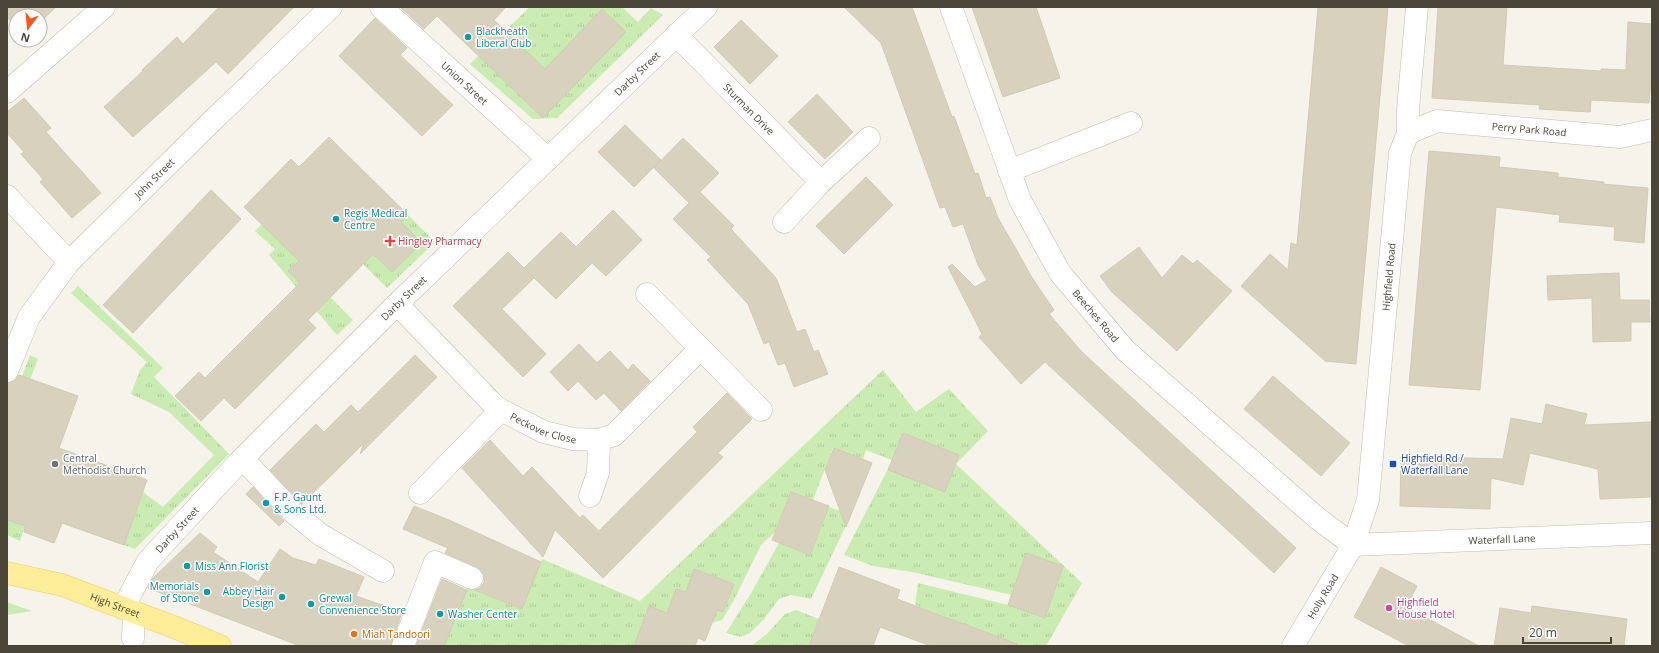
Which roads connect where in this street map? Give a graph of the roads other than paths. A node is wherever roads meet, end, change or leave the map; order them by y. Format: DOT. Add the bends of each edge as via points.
graph roads {
  1 [pos="104,7"];
  2 [pos="381,7"];
  3 [pos="706,7"];
  4 [pos="950,7"];
  5 [pos="1417,7"];
  6 [pos="328,8"];
  7 [pos="676,36"];
  8 [pos="7,92"];
  9 [pos="1131,123"];
  10 [pos="1652,130"];
  11 [pos="1408,133"];
  12 [pos="869,138"];
  13 [pos="548,159"];
  14 [pos="1010,171"];
  15 [pos="821,182"];
  16 [pos="7,196"];
  17 [pos="784,222"];
  18 [pos="69,262"];
  19 [pos="646,294"];
  20 [pos="397,304"];
  21 [pos="700,349"];
  22 [pos="7,371"];
  23 [pos="501,410"];
  24 [pos="760,410"];
  25 [pos="599,440"];
  26 [pos="241,461"];
  27 [pos="420,493"];
  28 [pos="590,496"];
  29 [pos="1652,533"];
  30 [pos="1353,545"];
  31 [pos="383,571"];
  32 [pos="7,573"];
  33 [pos="472,578"];
  34 [pos="128,610"];
  35 [pos="133,638"];
  36 [pos="220,646"];
  37 [pos="403,646"];
  38 [pos="1293,646"];
  1 -- 8 [label="street"];
  2 -- 13 [label="street, Union Street"];
  3 -- 7 [label="street, Darby Street"];
  4 -- 14 [label="street, Beeches Road"];
  5 -- 11 [label="street, Highfield Road"];
  6 -- 18 [label="street, John Street"];
  7 -- 13 [label="street, Darby Street"];
  7 -- 15 [label="street, Sturman Drive"];
  9 -- 14 [label="street"];
  10 -- 11 [label="street, Perry Park Road" via="1620,137 1437,121"];
  11 -- 30 [label="street, Highfield Road" via="1400,153 1368,500"];
  12 -- 15 [label="street"];
  13 -- 20 [label="street, Darby Street"];
  14 -- 30 [label="street, Beeches Road" via="1020,200 1060,273 1125,350 1317,518"];
  15 -- 17 [label="street"];
  16 -- 18 [label="street"];
  18 -- 22 [label="street, John Street" via="29,317"];
  19 -- 21 [label="street"];
  20 -- 23 [label="street, Peckover Close"];
  20 -- 26 [label="street, Darby Street"];
  21 -- 24 [label="street"];
  21 -- 25 [label="street, Peckover Close" via="614,435"];
  23 -- 25 [label="street, Peckover Close" via="544,432 573,439"];
  23 -- 27 [label="street"];
  25 -- 28 [label="street" via="598,473"];
  26 -- 31 [label="street" via="294,513 321,535"];
  26 -- 34 [label="street, Darby Street" via="148,561"];
  29 -- 30 [label="street, Waterfall Lane"];
  30 -- 38 [label="street, Holly Road"];
  32 -- 34 [label="main road, High Street" via="62,585"];
  33 -- 37 [label="street" via="435,562"];
  34 -- 35 [label="street"];
  34 -- 36 [label="main road, High Street"];
}
